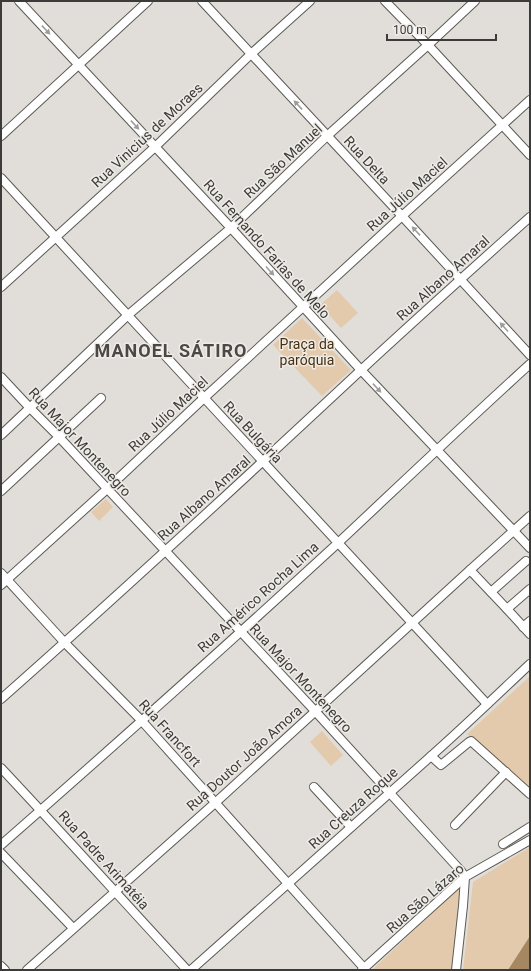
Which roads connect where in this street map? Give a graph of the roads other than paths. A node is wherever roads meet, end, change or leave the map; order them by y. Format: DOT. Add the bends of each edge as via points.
graph roads {
  1 [pos="19,1"];
  2 [pos="148,1"];
  3 [pos="202,1"];
  4 [pos="310,1"];
  5 [pos="385,1"];
  6 [pos="475,1"];
  7 [pos="428,45"];
  8 [pos="252,54"];
  9 [pos="79,65"];
  10 [pos="530,100"];
  11 [pos="502,125"];
  12 [pos="1,136"];
  13 [pos="327,136"];
  14 [pos="155,147"];
  15 [pos="530,155"];
  16 [pos="1,178"];
  17 [pos="402,216"];
  18 [pos="530,216"];
  19 [pos="231,228"];
  20 [pos="56,237"];
  21 [pos="461,280"];
  22 [pos="1,287"];
  23 [pos="303,307"];
  24 [pos="128,315"];
  25 [pos="530,355"];
  26 [pos="530,364"];
  27 [pos="361,370"];
  28 [pos="1,377"];
  29 [pos="101,398"];
  30 [pos="204,398"];
  31 [pos="30,408"];
  32 [pos="1,435"];
  33 [pos="59,437"];
  34 [pos="437,451"];
  35 [pos="263,462"];
  36 [pos="107,489"];
  37 [pos="1,491"];
  38 [pos="530,516"];
  39 [pos="514,531"];
  40 [pos="338,542"];
  41 [pos="530,548"];
  42 [pos="165,551"];
  43 [pos="526,561"];
  44 [pos="470,570"];
  45 [pos="3,579"];
  46 [pos="530,589"];
  47 [pos="491,592"];
  48 [pos="507,609"];
  49 [pos="412,623"];
  50 [pos="527,624"];
  51 [pos="240,631"];
  52 [pos="530,634"];
  53 [pos="65,643"];
  54 [pos="530,664"];
  55 [pos="1,700"];
  56 [pos="487,704"];
  57 [pos="315,711"];
  58 [pos="141,720"];
  59 [pos="431,756"];
  60 [pos="1,768"];
  61 [pos="506,772"];
  62 [pos="314,787"];
  63 [pos="389,793"];
  64 [pos="530,794"];
  65 [pos="215,803"];
  66 [pos="41,810"];
  67 [pos="455,825"];
  68 [pos="351,827"];
  69 [pos="530,827"];
  70 [pos="530,840"];
  71 [pos="503,844"];
  72 [pos="1,845"];
  73 [pos="1,853"];
  74 [pos="465,877"];
  75 [pos="289,883"];
  76 [pos="115,892"];
  77 [pos="73,928"];
  78 [pos="1,966"];
  79 [pos="363,969"];
  80 [pos="5,970"];
  81 [pos="27,970"];
  82 [pos="187,970"];
  83 [pos="191,970"];
  84 [pos="456,970"];
  1 -- 9 [label="street, Rua Fernando Farias de Melo, one-way"];
  2 -- 9 [label="street"];
  3 -- 8 [label="street, Rua Delta"];
  4 -- 8 [label="street, Rua Vinicius de Moraes"];
  5 -- 7 [label="street"];
  6 -- 7 [label="street, Rua São Manuel"];
  7 -- 11 [label="street"];
  7 -- 13 [label="street, Rua São Manuel"];
  13 -- 8 [label="street, Rua Delta, one-way"];
  8 -- 14 [label="street, Rua Vinicius de Moraes"];
  9 -- 12 [label="street"];
  9 -- 14 [label="street, Rua Fernando Farias de Melo, one-way"];
  10 -- 11 [label="street, Rua Júlio Maciel"];
  11 -- 15 [label="street"];
  11 -- 17 [label="street, Rua Júlio Maciel"];
  13 -- 17 [label="street, Rua Delta"];
  13 -- 19 [label="street, Rua São Manuel"];
  14 -- 19 [label="street, Rua Fernando Farias de Melo"];
  14 -- 20 [label="street, Rua Vinicius de Moraes"];
  16 -- 20 [label="street, Rua Bulgária"];
  21 -- 17 [label="street, Rua Delta, one-way"];
  17 -- 23 [label="street, Rua Júlio Maciel"];
  18 -- 21 [label="street, Rua Albano Amaral"];
  19 -- 23 [label="street, Rua Fernando Farias de Melo, one-way"];
  19 -- 24 [label="street, Rua São Manuel"];
  20 -- 22 [label="street, Rua Vinicius de Moraes"];
  20 -- 24 [label="street, Rua Bulgária"];
  25 -- 21 [label="street, Rua Delta, one-way"];
  21 -- 27 [label="street, Rua Albano Amaral"];
  23 -- 27 [label="street, Rua Fernando Farias de Melo"];
  23 -- 30 [label="street, Rua Júlio Maciel"];
  24 -- 30 [label="street, Rua Bulgária"];
  24 -- 31 [label="street, Rua São Manuel"];
  26 -- 34 [label="street, Rua Américo Rocha Lima"];
  27 -- 34 [label="street, Rua Fernando Farias de Melo, one-way"];
  27 -- 35 [label="street, Rua Albano Amaral"];
  28 -- 31 [label="street, Rua Major Montenegro"];
  29 -- 33 [label="street"];
  30 -- 35 [label="street, Rua Bulgária"];
  30 -- 36 [label="street, Rua Júlio Maciel"];
  31 -- 32 [label="street, Rua São Manuel"];
  31 -- 33 [label="street, Rua Major Montenegro"];
  33 -- 36 [label="street, Rua Major Montenegro"];
  33 -- 37 [label="street"];
  34 -- 39 [label="street, Rua Fernando Farias de Melo"];
  34 -- 40 [label="street, Rua Américo Rocha Lima"];
  35 -- 40 [label="street, Rua Bulgária"];
  35 -- 42 [label="street, Rua Albano Amaral"];
  36 -- 42 [label="street, Rua Major Montenegro"];
  36 -- 45 [label="street, Rua Júlio Maciel"];
  38 -- 39 [label="street, Rua Doutor João Amora"];
  39 -- 41 [label="street, Rua Fernando Farias de Melo"];
  39 -- 44 [label="street, Rua Doutor João Amora"];
  40 -- 49 [label="street, Rua Bulgária"];
  40 -- 51 [label="street, Rua Américo Rocha Lima"];
  42 -- 51 [label="street, Rua Major Montenegro"];
  42 -- 53 [label="street, Rua Albano Amaral"];
  43 -- 47 [label="street"];
  44 -- 47 [label="street"];
  44 -- 49 [label="street, Rua Doutor João Amora"];
  45 -- 53 [label="street, Rua Francfort"];
  46 -- 48 [label="street"];
  47 -- 48 [label="street"];
  48 -- 50 [label="street"];
  49 -- 56 [label="street, Rua Bulgária"];
  49 -- 57 [label="street, Rua Doutor João Amora"];
  50 -- 52 [label="street"];
  51 -- 57 [label="street, Rua Major Montenegro"];
  51 -- 58 [label="street, Rua Américo Rocha Lima"];
  53 -- 55 [label="street, Rua Albano Amaral"];
  53 -- 58 [label="street, Rua Francfort"];
  54 -- 56 [label="street, Rua Creuza Roque"];
  56 -- 59 [label="street, Rua Creuza Roque"];
  57 -- 63 [label="street, Rua Major Montenegro"];
  57 -- 65 [label="street, Rua Doutor João Amora"];
  58 -- 65 [label="street, Rua Francfort"];
  58 -- 66 [label="street, Rua Américo Rocha Lima"];
  59 -- 61 [label="street" via="441,764 472,741"];
  59 -- 63 [label="street, Rua Creuza Roque"];
  60 -- 66 [label="street, Rua Padre Arimatéia"];
  61 -- 64 [label="street"];
  61 -- 67 [label="street"];
  62 -- 68 [label="street"];
  63 -- 68 [label="street, Rua Creuza Roque"];
  63 -- 74 [label="street, Rua Major Montenegro"];
  65 -- 75 [label="street, Rua Francfort"];
  65 -- 76 [label="street, Rua Doutor João Amora"];
  66 -- 72 [label="street, Rua Américo Rocha Lima"];
  66 -- 76 [label="street, Rua Padre Arimatéia"];
  68 -- 75 [label="street, Rua Creuza Roque"];
  69 -- 71 [label="street"];
  70 -- 74 [label="street, Rua São Lázaro"];
  73 -- 77 [label="street"];
  74 -- 79 [label="street, Rua São Lázaro"];
  74 -- 84 [label="street"];
  75 -- 79 [label="street, Rua Francfort"];
  75 -- 83 [label="street, Rua Creuza Roque"];
  76 -- 77 [label="street, Rua Doutor João Amora"];
  76 -- 82 [label="street, Rua Padre Arimatéia"];
  77 -- 81 [label="street, Rua Doutor João Amora"];
  78 -- 80 [label="street"];
}
